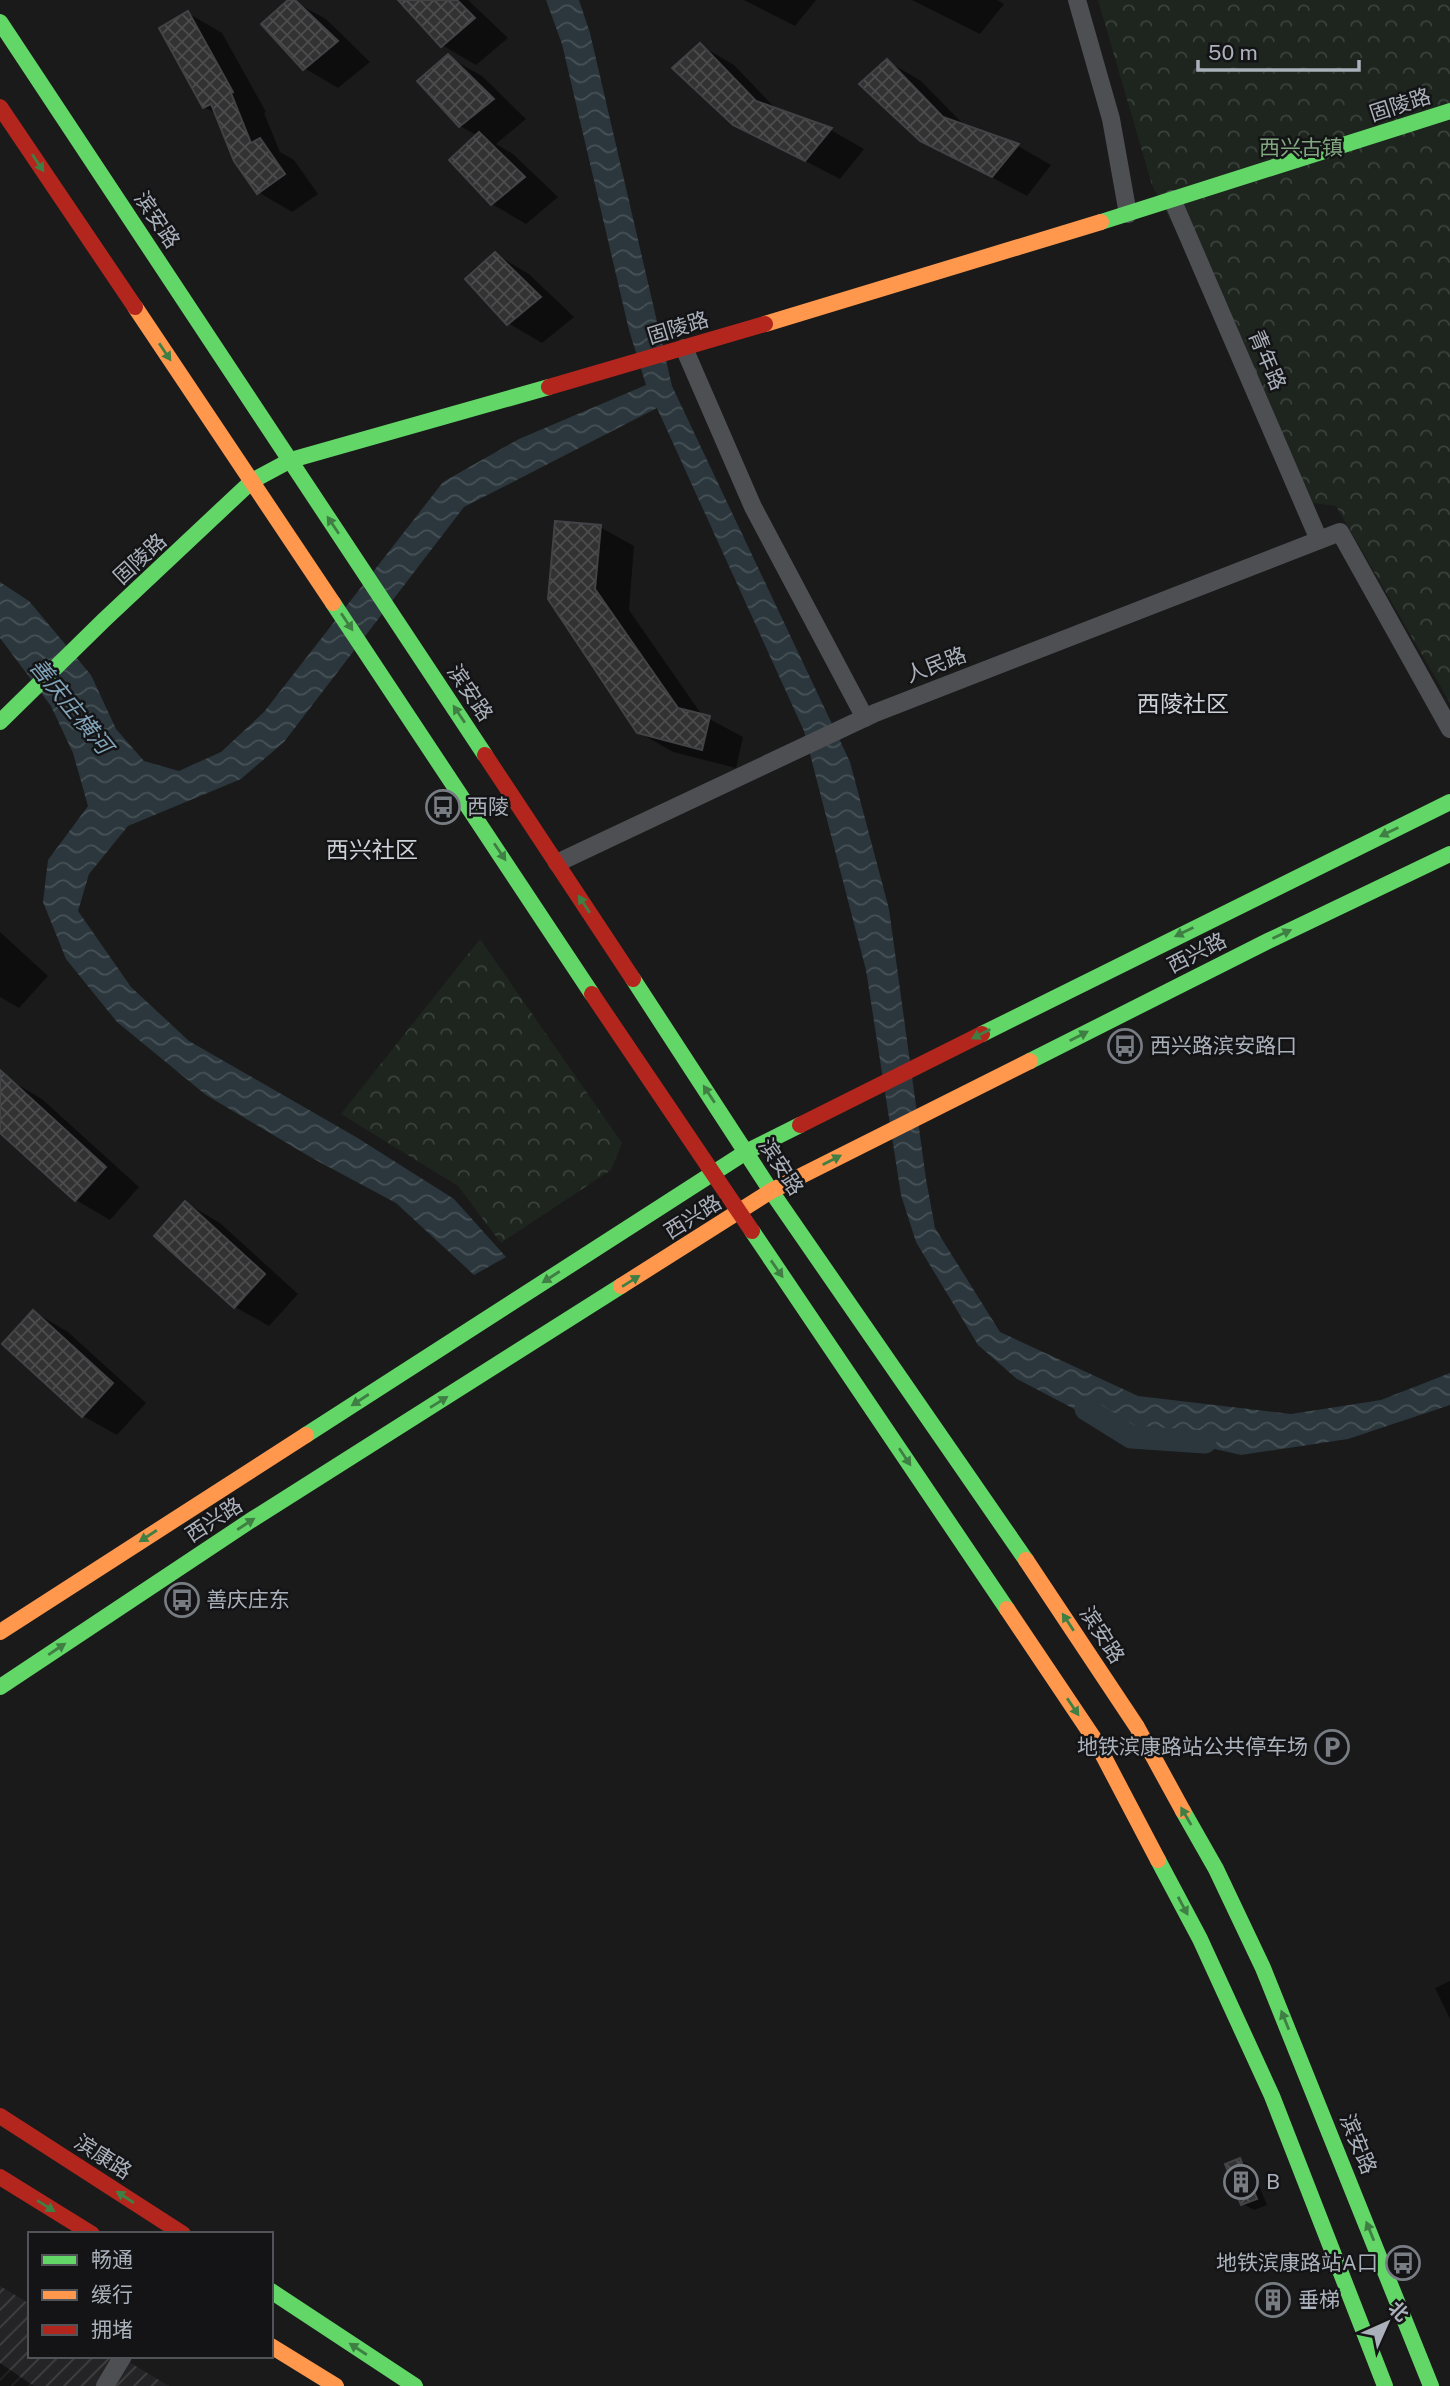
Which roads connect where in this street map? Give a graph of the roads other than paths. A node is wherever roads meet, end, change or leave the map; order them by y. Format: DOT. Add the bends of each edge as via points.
graph roads {
  1 [pos="1077,0"];
  2 [pos="0,22"];
  3 [pos="0,107"];
  4 [pos="1450,111"];
  5 [pos="1172,199"];
  6 [pos="1128,214"];
  7 [pos="684,348"];
  8 [pos="291,460"];
  9 [pos="252,481"];
  10 [pos="1319,540"];
  11 [pos="865,718"];
  12 [pos="0,722"];
  13 [pos="1450,729"];
  14 [pos="1450,802"];
  15 [pos="1450,854"];
  16 [pos="557,863"];
  17 [pos="746,1152"];
  18 [pos="712,1174"];
  19 [pos="771,1191"];
  20 [pos="739,1213"];
  21 [pos="0,1632"];
  22 [pos="0,1687"];
  23 [pos="0,2116"];
  24 [pos="0,2177"];
  25 [pos="89,2232"];
  26 [pos="180,2232"];
  27 [pos="273,2292"];
  28 [pos="273,2347"];
  29 [pos="122,2358"];
  30 [pos="105,2386"];
  31 [pos="336,2386"];
  32 [pos="415,2386"];
  33 [pos="1385,2386"];
  34 [pos="1431,2386"];
  1 -- 6 [label="street" via="1111,119"];
  2 -- 8 [label="main road, 滨安路"];
  3 -- 9 [label="main road, one-way"];
  4 -- 5 [label="main road, 固陵路"];
  5 -- 6 [label="main road, 固陵路"];
  5 -- 10 [label="street, 青年路"];
  6 -- 7 [label="main road, 固陵路"];
  7 -- 8 [label="main road, 固陵路"];
  7 -- 11 [label="street" via="753,507"];
  8 -- 9 [label="main road, 固陵路"];
  16 -- 8 [label="main road, 滨安路, one-way"];
  9 -- 12 [label="main road, 固陵路"];
  9 -- 18 [label="main road, one-way"];
  10 -- 11 [label="street, 人民路"];
  10 -- 13 [label="street, 人民路" via="1340,532"];
  11 -- 16 [label="street, 人民路"];
  14 -- 17 [label="main road, 西兴路, one-way"];
  19 -- 15 [label="main road, 西兴路, one-way"];
  17 -- 16 [label="main road, 滨安路, one-way"];
  17 -- 18 [label="main road, 西兴路"];
  17 -- 19 [label="main road, 滨安路"];
  18 -- 20 [label="main road"];
  18 -- 21 [label="main road, 西兴路, one-way"];
  19 -- 20 [label="main road, 西兴路"];
  34 -- 19 [label="main road, 滨安路, one-way" via="1264,1968 1216,1869 1101,1672"];
  22 -- 20 [label="main road, 西兴路, one-way" via="253,1519"];
  20 -- 33 [label="main road, one-way" via="1095,1740 1200,1938 1266,2084"];
  26 -- 23 [label="main road, 滨康路, one-way"];
  24 -- 25 [label="main road, one-way"];
  32 -- 27 [label="main road, one-way"];
  28 -- 31 [label="main road"];
  29 -- 30 [label="street"];
}
